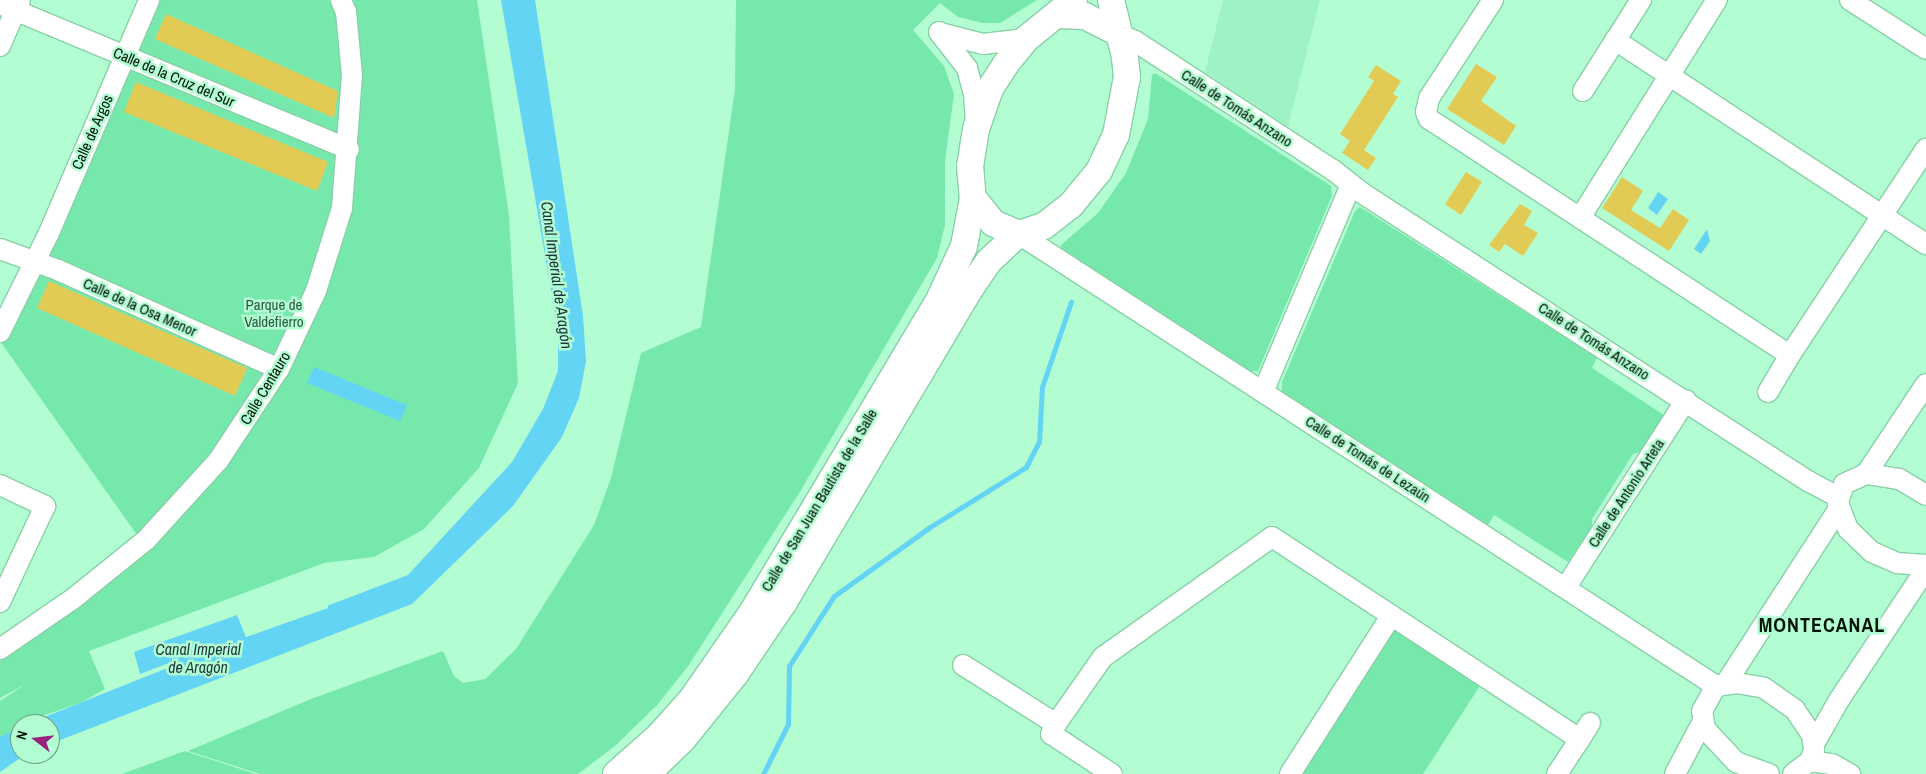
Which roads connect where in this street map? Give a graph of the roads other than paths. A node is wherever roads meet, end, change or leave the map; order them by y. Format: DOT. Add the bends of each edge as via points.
graph roads {
  1 [pos="149,0"];
  2 [pos="341,0"];
  3 [pos="1111,0"];
  4 [pos="1492,0"];
  5 [pos="1642,0"];
  6 [pos="1717,0"];
  7 [pos="1850,0"];
  8 [pos="12,5"];
  9 [pos="1066,8"];
  10 [pos="1120,34"];
  11 [pos="1026,39"];
  12 [pos="1615,40"];
  13 [pos="0,46"];
  14 [pos="1926,49"];
  15 [pos="126,56"];
  16 [pos="1669,76"];
  17 [pos="1583,91"];
  18 [pos="976,129"];
  19 [pos="349,149"];
  20 [pos="1926,149"];
  21 [pos="1351,185"];
  22 [pos="974,198"];
  23 [pos="1882,217"];
  24 [pos="1580,218"];
  25 [pos="1019,234"];
  26 [pos="1926,244"];
  27 [pos="0,248"];
  28 [pos="34,262"];
  29 [pos="0,332"];
  30 [pos="1790,354"];
  31 [pos="279,369"];
  32 [pos="1926,384"];
  33 [pos="1263,392"];
  34 [pos="1768,392"];
  35 [pos="1686,400"];
  36 [pos="1866,474"];
  37 [pos="0,485"];
  38 [pos="1926,495"];
  39 [pos="1838,502"];
  40 [pos="1926,565"];
  41 [pos="1926,569"];
  42 [pos="1566,587"];
  43 [pos="0,602"];
  44 [pos="1391,616"];
  45 [pos="0,648"];
  46 [pos="963,665"];
  47 [pos="1721,685"];
  48 [pos="1702,723"];
  49 [pos="1056,724"];
  50 [pos="1812,753"];
  51 [pos="616,774"];
  52 [pos="647,774"];
  53 [pos="1112,774"];
  54 [pos="1290,774"];
  55 [pos="1557,774"];
  56 [pos="1675,774"];
  57 [pos="1769,774"];
  58 [pos="1793,774"];
  59 [pos="1850,774"];
  1 -- 15 [label="street, Calle de Argos"];
  2 -- 19 [label="street, Calle Centauro" via="346,12 352,75"];
  3 -- 10 [label="main road, Calle de San Juan Bautista de la Salle"];
  4 -- 24 [label="street" via="1429,98 1426,112 1434,124"];
  5 -- 12 [label="street"];
  6 -- 16 [label="street"];
  7 -- 14 [label="street"];
  8 -- 13 [label="street"];
  8 -- 15 [label="street, Calle de la Cruz del Sur"];
  9 -- 10 [label="main road, Calle de San Juan Bautista de la Salle"];
  9 -- 11 [label="main road, Calle de San Juan Bautista de la Salle"];
  10 -- 21 [label="street, Calle de Tomás Anzano"];
  10 -- 25 [label="main road, Calle de San Juan Bautista de la Salle" via="1126,58 1125,100 1109,152 1089,185 1071,205 1044,226"];
  11 -- 18 [label="main road, Calle de San Juan Bautista de la Salle" via="990,89"];
  11 -- 18 [label="street" via="983,44 938,32 967,68 974,95"];
  12 -- 16 [label="street"];
  12 -- 17 [label="street"];
  15 -- 19 [label="street, Calle de la Cruz del Sur"];
  15 -- 28 [label="street, Calle de Argos"];
  16 -- 23 [label="street"];
  16 -- 24 [label="street"];
  18 -- 22 [label="main road, Calle de San Juan Bautista de la Salle" via="970,166"];
  19 -- 31 [label="street, Calle Centauro" via="337,228 316,291"];
  20 -- 23 [label="street"];
  21 -- 33 [label="street"];
  21 -- 35 [label="street, Calle de Tomás Anzano"];
  22 -- 25 [label="main road" via="993,223"];
  22 -- 51 [label="main road, Calle de San Juan Bautista de la Salle" via="964,246 940,298 753,611 692,699 659,736"];
  23 -- 26 [label="street"];
  23 -- 30 [label="street"];
  24 -- 30 [label="street"];
  25 -- 33 [label="street, Calle de Tomás de Lezaún"];
  25 -- 52 [label="main road, Calle de San Juan Bautista de la Salle" via="989,261 970,289 784,602 736,674 683,739"];
  27 -- 28 [label="street, Calle de la Osa Menor"];
  28 -- 29 [label="street, Calle de Argos"];
  28 -- 31 [label="street, Calle de la Osa Menor"];
  30 -- 34 [label="street"];
  31 -- 45 [label="street, Calle Centauro" via="218,461 146,540 74,598"];
  32 -- 36 [label="street"];
  33 -- 42 [label="street, Calle de Tomás de Lezaún"];
  35 -- 39 [label="street, Calle de Tomás Anzano"];
  35 -- 42 [label="street, Calle de Antonio Arteta"];
  36 -- 38 [label="street" via="1899,479"];
  36 -- 39 [label="street" via="1849,480"];
  37 -- 43 [label="street" via="45,506"];
  39 -- 40 [label="street" via="1848,529 1872,552 1897,563"];
  39 -- 47 [label="street"];
  41 -- 50 [label="street" via="1839,700"];
  42 -- 47 [label="street, Calle de Tomás de Lezaún"];
  44 -- 49 [label="street" via="1272,537 1103,658"];
  44 -- 54 [label="street"];
  44 -- 55 [label="street" via="1585,731"];
  46 -- 49 [label="street"];
  47 -- 48 [label="street" via="1705,704"];
  47 -- 50 [label="street" via="1764,688 1787,701 1802,718"];
  48 -- 56 [label="street"];
  48 -- 57 [label="street" via="1717,746 1736,762"];
  49 -- 53 [label="street" via="1051,734"];
  50 -- 58 [label="street"];
  50 -- 59 [label="street"];
}
